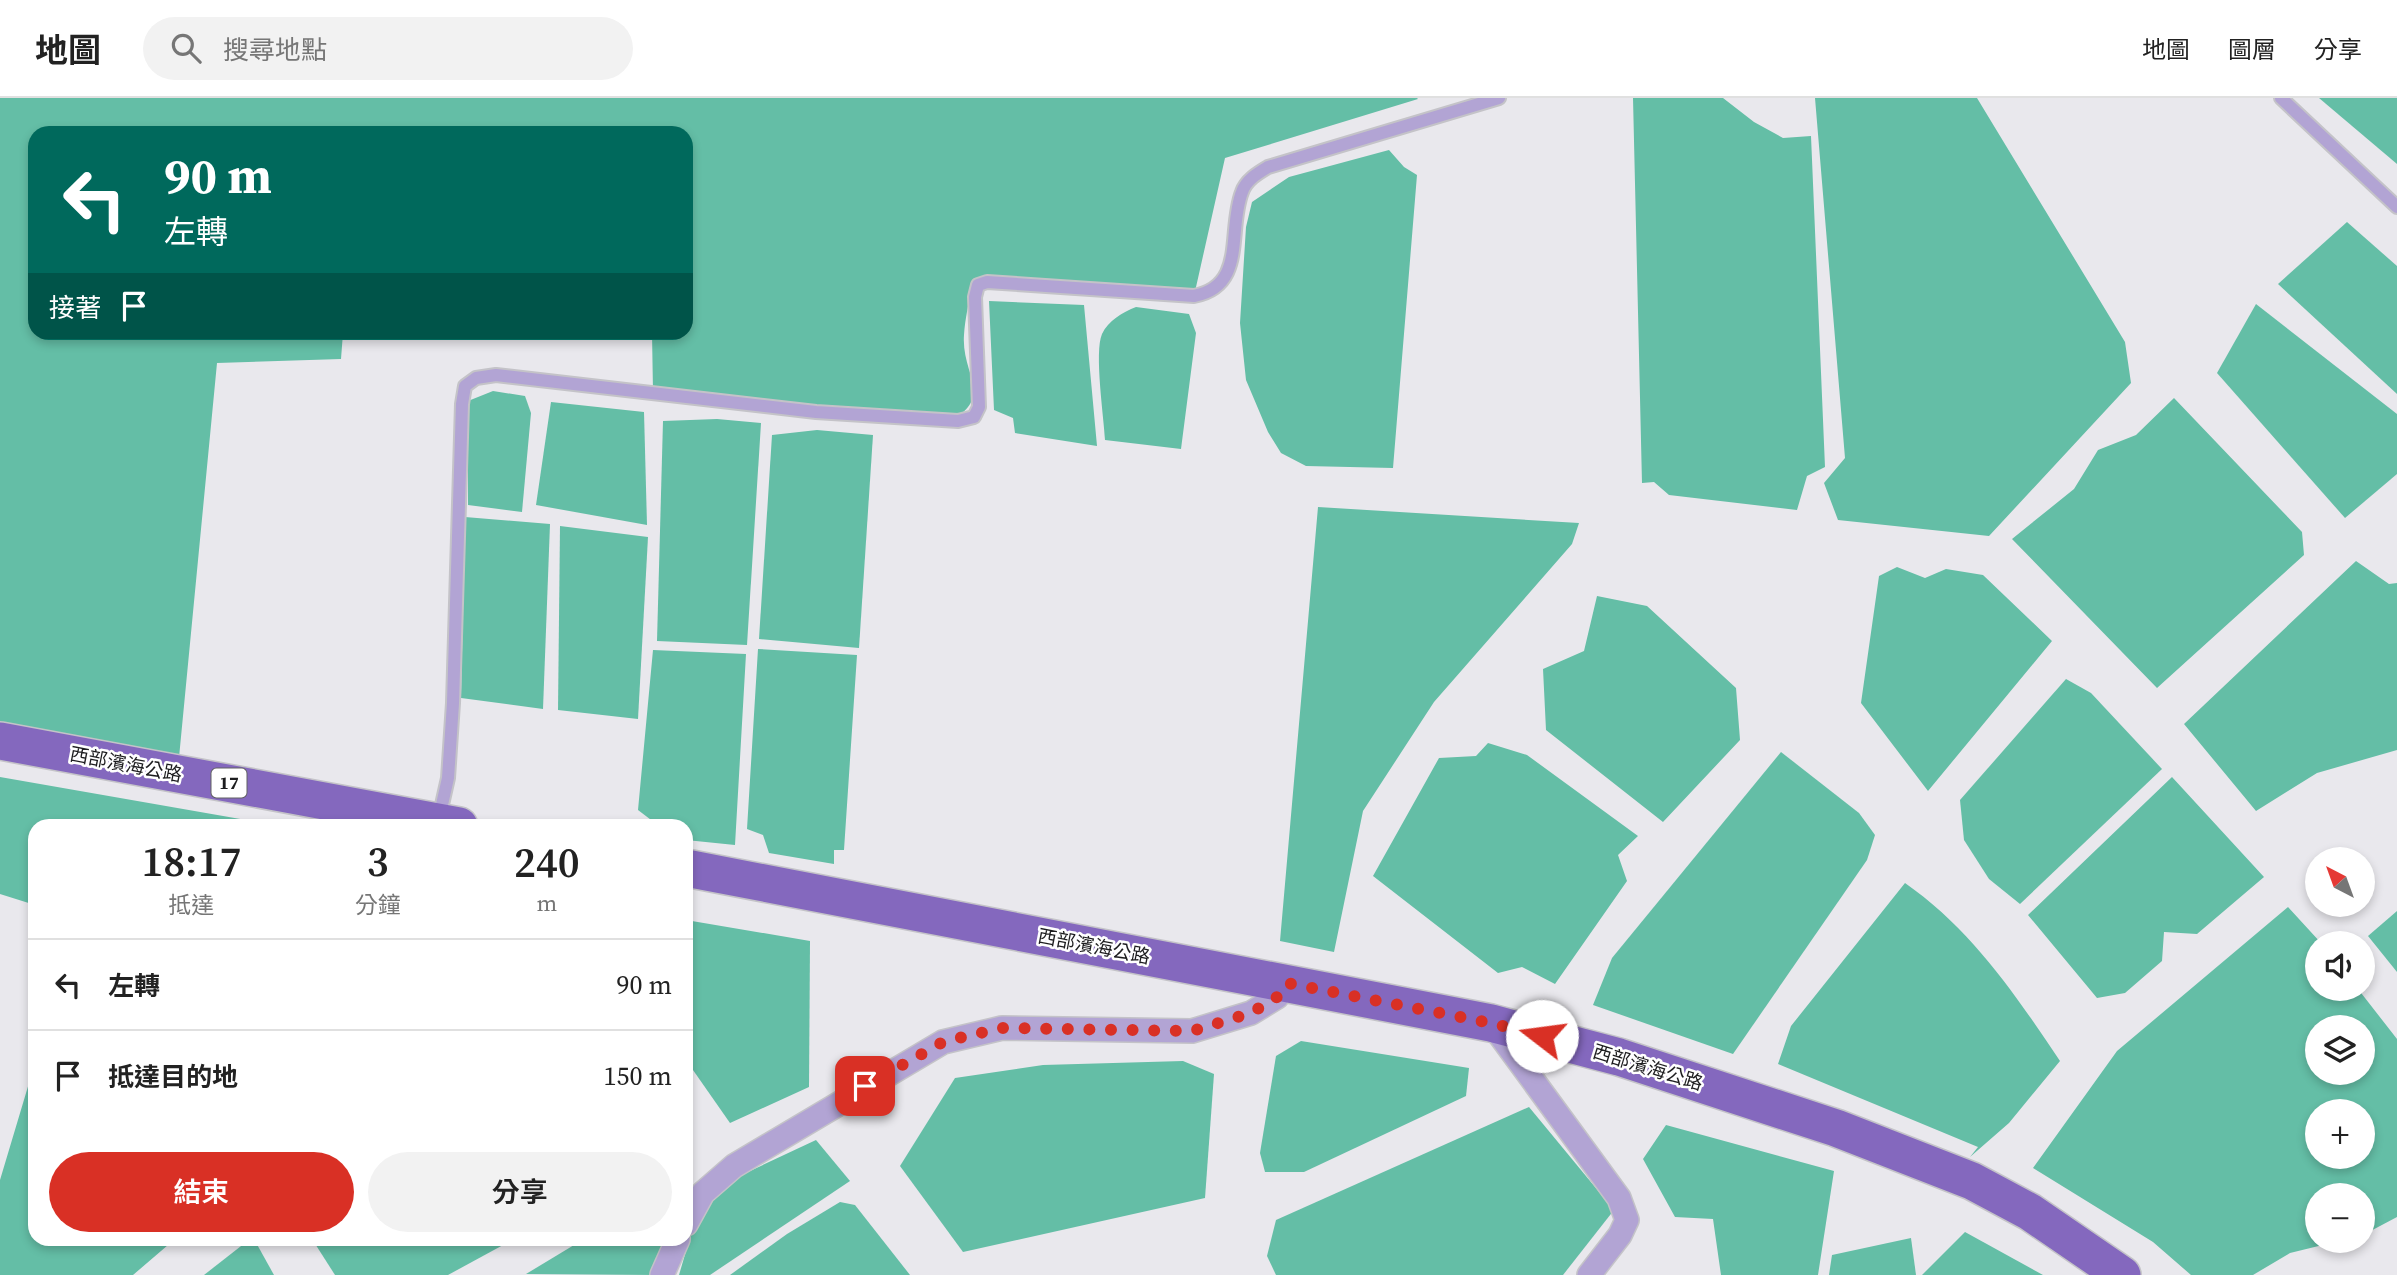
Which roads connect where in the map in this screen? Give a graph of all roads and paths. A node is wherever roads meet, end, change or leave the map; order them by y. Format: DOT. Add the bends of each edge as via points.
graph roads {
  1 [pos="1499,98"];
  2 [pos="2281,98"];
  3 [pos="2397,207"];
  4 [pos="0,741"];
  5 [pos="413,819"];
  6 [pos="445,819"];
  7 [pos="693,869"];
  8 [pos="1287,983"];
  9 [pos="1491,1023"];
  10 [pos="693,1211"];
  11 [pos="675,1246"];
  12 [pos="662,1275"];
  13 [pos="1589,1275"];
  14 [pos="2122,1275"];
  1 -- 6 [label="lane" via="1268,167 1253,176 1242,191 1228,274 1210,293 1194,296 978,285 979,408 974,417 958,421 816,412 477,377 465,386 462,404"];
  2 -- 3 [label="lane"];
  4 -- 5 [label="main road, 西部濱海公路 / 17"];
  7 -- 8 [label="main road, 西部濱海公路"];
  8 -- 9 [label="main road, 西部濱海公路"];
  8 -- 10 [label="street" via="1277,997 1251,1013 1192,1031 1002,1028 943,1042 734,1166 703,1193"];
  9 -- 13 [label="street" via="1619,1198 1627,1220"];
  9 -- 14 [label="main road, 西部濱海公路" via="1619,1057 1836,1128 1972,1181 2030,1213"];
  11 -- 12 [label="street"];
}
